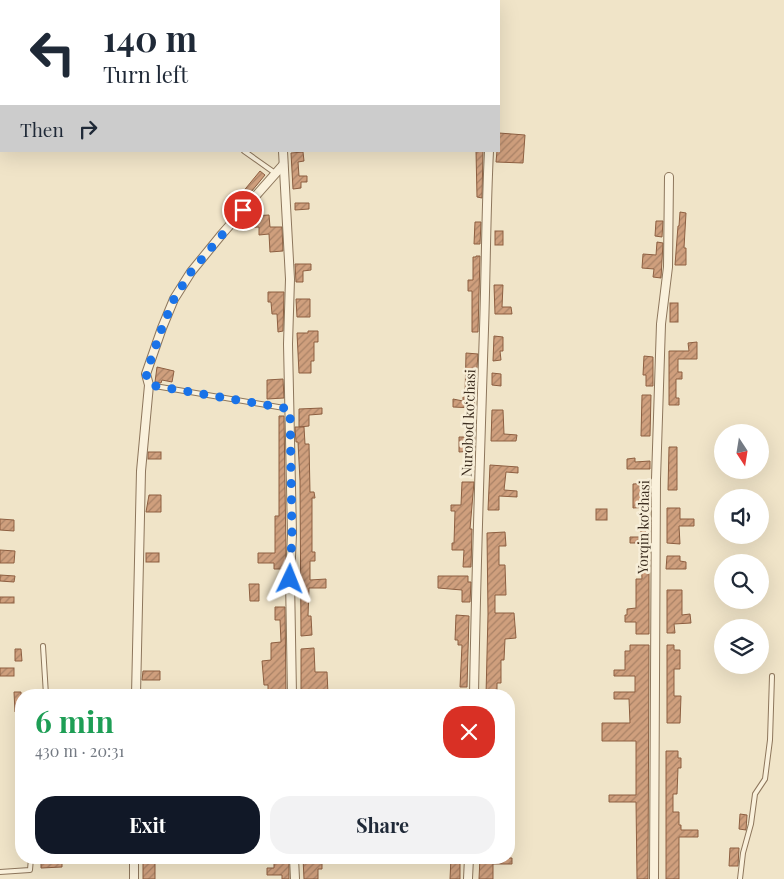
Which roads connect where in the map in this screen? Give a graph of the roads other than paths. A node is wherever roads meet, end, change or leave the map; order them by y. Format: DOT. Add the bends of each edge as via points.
graph roads {
  1 [pos="245,152"];
  2 [pos="283,152"];
  3 [pos="489,152"];
  4 [pos="283,165"];
  5 [pos="275,174"];
  6 [pos="669,177"];
  7 [pos="150,385"];
  8 [pos="290,409"];
  9 [pos="43,646"];
  10 [pos="772,676"];
  11 [pos="46,689"];
  12 [pos="136,689"];
  13 [pos="292,689"];
  14 [pos="474,689"];
  15 [pos="30,864"];
  16 [pos="134,864"];
  17 [pos="294,864"];
  18 [pos="469,864"];
  19 [pos="0,872"];
  20 [pos="134,879"];
  21 [pos="294,879"];
  22 [pos="468,879"];
  23 [pos="654,879"];
  24 [pos="740,879"];
  1 -- 5 [label="lane"];
  2 -- 4 [label="street"];
  3 -- 14 [label="street, Nurobod koʻchasi"];
  4 -- 5 [label="street"];
  4 -- 8 [label="street" via="290,278"];
  5 -- 7 [label="street" via="216,241 174,299 146,374"];
  6 -- 23 [label="street, Yorqin koʻchasi" via="668,267 661,324 656,479"];
  7 -- 8 [label="lane"];
  7 -- 12 [label="street" via="141,471"];
  8 -- 13 [label="street"];
  9 -- 11 [label="lane"];
  10 -- 24 [label="lane" via="765,779 754,794"];
  15 -- 19 [label="lane" via="30,870"];
  16 -- 20 [label="street"];
  17 -- 21 [label="street"];
  18 -- 22 [label="street"];
}
